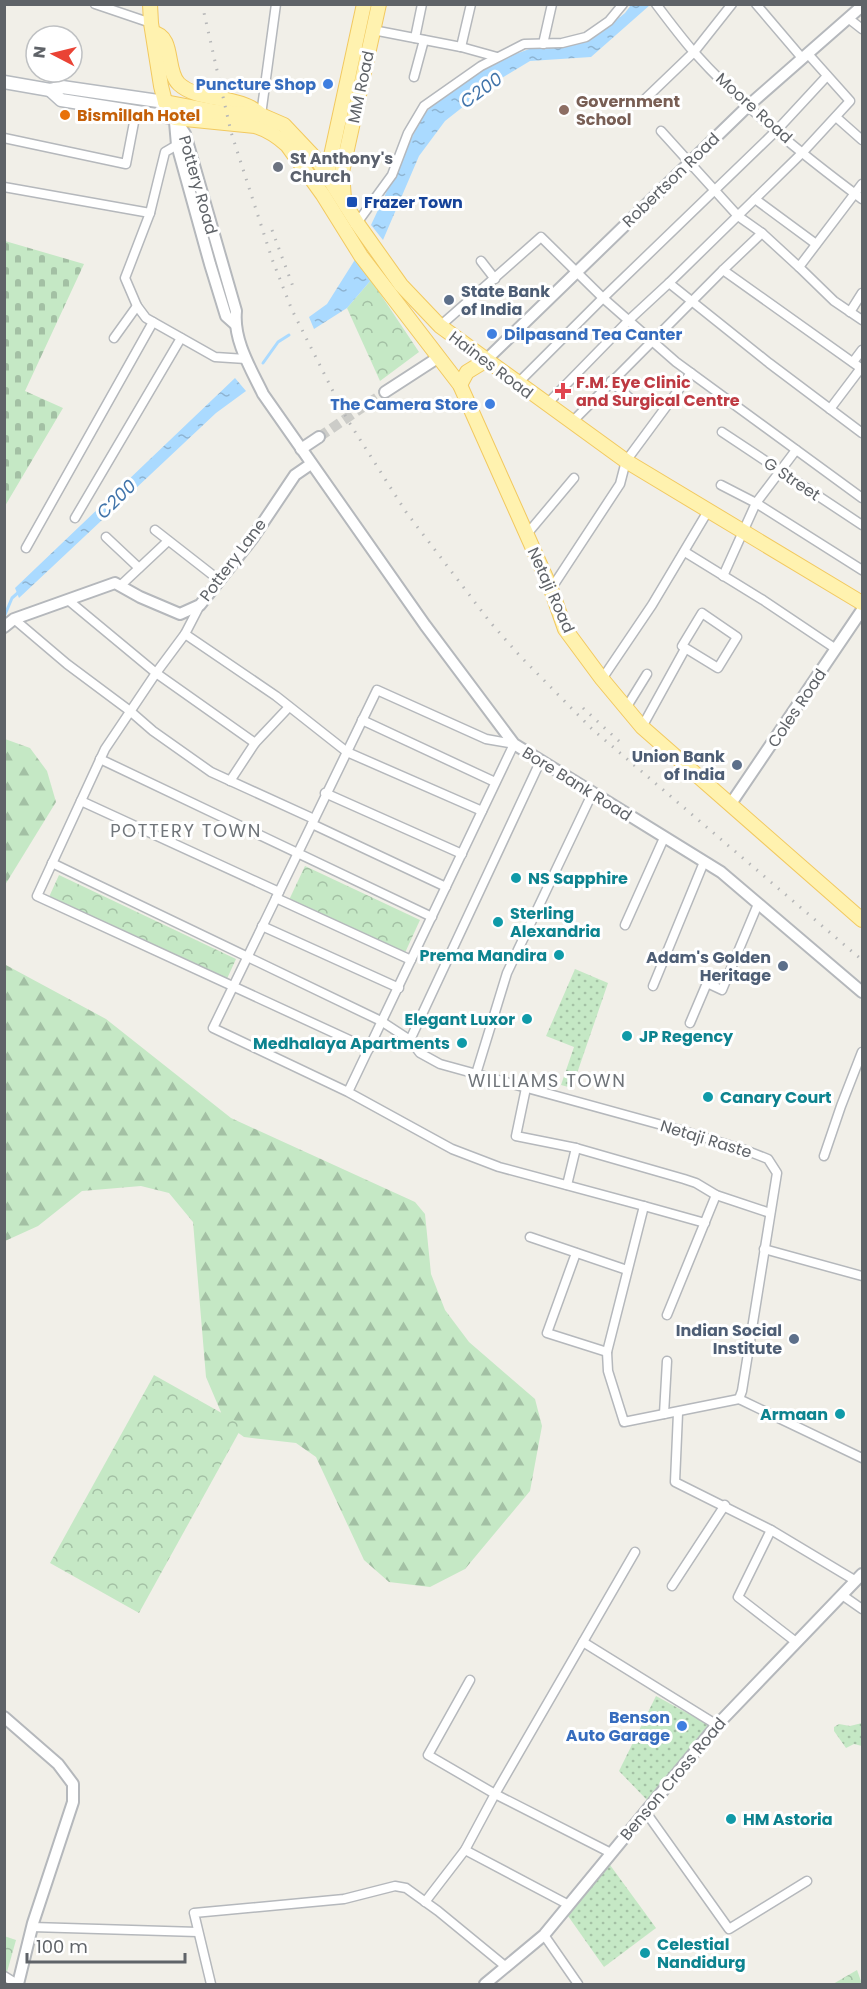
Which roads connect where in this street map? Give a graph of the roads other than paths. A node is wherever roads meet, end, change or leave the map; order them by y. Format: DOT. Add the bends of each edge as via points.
graph roads {
  1 [pos="95,4"];
  2 [pos="150,4"];
  3 [pos="276,4"];
  4 [pos="364,4"];
  5 [pos="379,4"];
  6 [pos="422,4"];
  7 [pos="471,4"];
  8 [pos="552,4"];
  9 [pos="623,4"];
  10 [pos="656,4"];
  11 [pos="732,4"];
  12 [pos="756,4"];
  13 [pos="862,6"];
  14 [pos="848,18"];
  15 [pos="152,28"];
  16 [pos="862,29"];
  17 [pos="373,30"];
  18 [pos="420,39"];
  19 [pos="543,44"];
  20 [pos="461,47"];
  21 [pos="694,52"];
  22 [pos="805,56"];
  23 [pos="497,57"];
  24 [pos="827,76"];
  25 [pos="414,77"];
  26 [pos="4,82"];
  27 [pos="50,90"];
  28 [pos="643,101"];
  29 [pos="165,102"];
  30 [pos="748,106"];
  31 [pos="136,112"];
  32 [pos="261,115"];
  33 [pos="836,117"];
  34 [pos="175,118"];
  35 [pos="777,130"];
  36 [pos="661,131"];
  37 [pos="4,138"];
  38 [pos="862,140"];
  39 [pos="177,145"];
  40 [pos="803,152"];
  41 [pos="689,162"];
  42 [pos="327,175"];
  43 [pos="862,184"];
  44 [pos="4,187"];
  45 [pos="714,190"];
  46 [pos="323,195"];
  47 [pos="859,197"];
  48 [pos="755,199"];
  49 [pos="346,206"];
  50 [pos="150,213"];
  51 [pos="738,216"];
  52 [pos="357,223"];
  53 [pos="762,232"];
  54 [pos="816,244"];
  55 [pos="481,261"];
  56 [pos="799,267"];
  57 [pos="723,270"];
  58 [pos="577,272"];
  59 [pos="495,279"];
  60 [pos="669,283"];
  61 [pos="862,293"];
  62 [pos="603,298"];
  63 [pos="691,300"];
  64 [pos="137,306"];
  65 [pos="850,312"];
  66 [pos="629,320"];
  67 [pos="862,320"];
  68 [pos="153,322"];
  69 [pos="235,324"];
  70 [pos="440,326"];
  71 [pos="114,338"];
  72 [pos="181,338"];
  73 [pos="652,340"];
  74 [pos="862,350"];
  75 [pos="439,357"];
  76 [pos="485,361"];
  77 [pos="852,362"];
  78 [pos="250,367"];
  79 [pos="862,369"];
  80 [pos="691,373"];
  81 [pos="611,381"];
  82 [pos="517,384"];
  83 [pos="460,385"];
  84 [pos="385,392"];
  85 [pos="635,403"];
  86 [pos="546,405"];
  87 [pos="830,409"];
  88 [pos="571,423"];
  89 [pos="722,432"];
  90 [pos="862,433"];
  91 [pos="319,437"];
  92 [pos="301,449"];
  93 [pos="796,450"];
  94 [pos="626,461"];
  95 [pos="311,464"];
  96 [pos="779,471"];
  97 [pos="574,478"];
  98 [pos="721,484"];
  99 [pos="328,489"];
  100 [pos="862,498"];
  101 [pos="756,503"];
  102 [pos="708,511"];
  103 [pos="75,518"];
  104 [pos="862,525"];
  105 [pos="155,530"];
  106 [pos="742,531"];
  107 [pos="526,534"];
  108 [pos="106,537"];
  109 [pos="168,541"];
  110 [pos="26,549"];
  111 [pos="685,552"];
  112 [pos="139,568"];
  113 [pos="862,570"];
  114 [pos="723,576"];
  115 [pos="219,580"];
  116 [pos="120,586"];
  117 [pos="551,589"];
  118 [pos="68,600"];
  119 [pos="862,603"];
  120 [pos="200,605"];
  121 [pos="862,610"];
  122 [pos="14,619"];
  123 [pos="4,627"];
  124 [pos="185,634"];
  125 [pos="685,649"];
  126 [pos="836,649"];
  127 [pos="156,673"];
  128 [pos="646,674"];
  129 [pos="602,679"];
  130 [pos="290,707"];
  131 [pos="626,708"];
  132 [pos="130,711"];
  133 [pos="362,720"];
  134 [pos="642,727"];
  135 [pos="255,743"];
  136 [pos="514,744"];
  137 [pos="347,752"];
  138 [pos="100,759"];
  139 [pos="540,762"];
  140 [pos="230,781"];
  141 [pos="495,782"];
  142 [pos="325,792"];
  143 [pos="592,794"];
  144 [pos="81,801"];
  145 [pos="730,805"];
  146 [pos="482,811"];
  147 [pos="313,821"];
  148 [pos="664,838"];
  149 [pos="298,852"];
  150 [pos="462,854"];
  151 [pos="704,862"];
  152 [pos="52,863"];
  153 [pos="446,887"];
  154 [pos="277,895"];
  155 [pos="758,904"];
  156 [pos="432,917"];
  157 [pos="862,920"];
  158 [pos="625,925"];
  159 [pos="262,926"];
  160 [pos="247,957"];
  161 [pos="411,960"];
  162 [pos="234,986"];
  163 [pos="653,987"];
  164 [pos="399,988"];
  165 [pos="862,992"];
  166 [pos="381,1021"];
  167 [pos="690,1023"];
  168 [pos="410,1040"];
  169 [pos="369,1049"];
  170 [pos="862,1053"];
  171 [pos="476,1074"];
  172 [pos="526,1088"];
  173 [pos="348,1092"];
  174 [pos="576,1148"];
  175 [pos="824,1156"];
  176 [pos="567,1185"];
  177 [pos="716,1195"];
  178 [pos="644,1206"];
  179 [pos="770,1213"];
  180 [pos="705,1222"];
  181 [pos="530,1237"];
  182 [pos="764,1249"];
  183 [pos="576,1253"];
  184 [pos="627,1270"];
  185 [pos="862,1276"];
  186 [pos="667,1315"];
  187 [pos="607,1352"];
  188 [pos="667,1361"];
  189 [pos="738,1400"];
  190 [pos="678,1413"];
  191 [pos="664,1414"];
  192 [pos="862,1458"];
  193 [pos="725,1506"];
  194 [pos="771,1530"];
  195 [pos="634,1552"];
  196 [pos="859,1577"];
  197 [pos="672,1586"];
  198 [pos="842,1595"];
  199 [pos="862,1609"];
  200 [pos="583,1642"];
  201 [pos="796,1642"];
  202 [pos="470,1680"];
  203 [pos="4,1717"];
  204 [pos="717,1725"];
  205 [pos="495,1794"];
  206 [pos="645,1811"];
  207 [pos="465,1851"];
  208 [pos="610,1853"];
  209 [pos="807,1881"];
  210 [pos="425,1902"];
  211 [pos="569,1905"];
  212 [pos="32,1927"];
  213 [pos="198,1932"];
  214 [pos="544,1935"];
  215 [pos="505,1966"];
  216 [pos="495,1975"];
  217 [pos="4,1976"];
  218 [pos="17,1984"];
  219 [pos="211,1984"];
  220 [pos="485,1984"];
  221 [pos="502,1984"];
  222 [pos="578,1984"];
  1 -- 15 [label="street"];
  2 -- 15 [label="main road"];
  3 -- 32 [label="street"];
  4 -- 42 [label="main road, MM Road"];
  5 -- 17 [label="main road, MM Road"];
  6 -- 18 [label="street"];
  7 -- 20 [label="street"];
  8 -- 19 [label="street"];
  9 -- 19 [label="street" via="609,21 586,37"];
  10 -- 21 [label="street, Moore Road"];
  11 -- 21 [label="street"];
  12 -- 22 [label="street"];
  13 -- 14 [label="street, Robertson Road"];
  14 -- 16 [label="street"];
  14 -- 22 [label="street, Robertson Road"];
  15 -- 29 [label="main road"];
  15 -- 32 [label="main road" via="164,38 173,75 180,85 255,108"];
  17 -- 18 [label="street"];
  17 -- 49 [label="main road, MM Road" via="342,172"];
  18 -- 20 [label="street"];
  18 -- 25 [label="street"];
  19 -- 23 [label="street" via="524,44"];
  20 -- 23 [label="street"];
  21 -- 28 [label="street"];
  21 -- 30 [label="street, Moore Road"];
  22 -- 24 [label="street"];
  22 -- 30 [label="street, Robertson Road"];
  23 -- 52 [label="street" via="424,106 408,133 392,176"];
  24 -- 33 [label="street" via="850,101"];
  24 -- 35 [label="street"];
  26 -- 27 [label="main road"];
  27 -- 29 [label="main road" via="62,87"];
  27 -- 31 [label="main road" via="61,100"];
  29 -- 32 [label="main road, Haines Road"];
  29 -- 34 [label="main road"];
  30 -- 35 [label="street, Moore Road"];
  30 -- 41 [label="street, Robertson Road"];
  31 -- 34 [label="main road"];
  31 -- 37 [label="street" via="126,164"];
  32 -- 42 [label="main road, Haines Road" via="284,125"];
  33 -- 38 [label="street"];
  33 -- 40 [label="street"];
  34 -- 39 [label="street, Pottery Road"];
  34 -- 46 [label="main road" via="255,126 272,133 287,145"];
  34 -- 69 [label="street, Pottery Road" via="184,134 236,311"];
  35 -- 40 [label="street, Moore Road"];
  35 -- 45 [label="street"];
  36 -- 41 [label="street"];
  39 -- 50 [label="street" via="165,152"];
  39 -- 69 [label="street, Pottery Road" via="226,316"];
  40 -- 47 [label="street, Moore Road"];
  40 -- 48 [label="street"];
  41 -- 45 [label="street"];
  41 -- 58 [label="street, Robertson Road"];
  42 -- 46 [label="main road, MM Road"];
  42 -- 49 [label="main road, Haines Road"];
  43 -- 47 [label="street"];
  44 -- 50 [label="street"];
  45 -- 51 [label="street"];
  45 -- 62 [label="street"];
  46 -- 75 [label="main road, Netaji Road" via="364,260"];
  47 -- 54 [label="street"];
  48 -- 51 [label="street"];
  48 -- 54 [label="street"];
  49 -- 52 [label="main road, Haines Road"];
  50 -- 64 [label="street" via="125,278"];
  51 -- 53 [label="street"];
  51 -- 60 [label="street"];
  52 -- 70 [label="main road, Haines Road" via="400,285"];
  53 -- 56 [label="street"];
  53 -- 57 [label="street"];
  54 -- 56 [label="street"];
  55 -- 59 [label="street"];
  56 -- 65 [label="street"];
  57 -- 63 [label="street"];
  57 -- 77 [label="street"];
  58 -- 59 [label="street" via="541,237"];
  58 -- 62 [label="street"];
  58 -- 76 [label="street, Robertson Road"];
  59 -- 70 [label="street"];
  60 -- 63 [label="street"];
  60 -- 66 [label="street"];
  61 -- 65 [label="street"];
  62 -- 66 [label="street"];
  62 -- 82 [label="street"];
  63 -- 73 [label="street"];
  63 -- 87 [label="street"];
  64 -- 68 [label="street"];
  64 -- 71 [label="street"];
  65 -- 67 [label="street"];
  66 -- 73 [label="street"];
  66 -- 86 [label="street"];
  68 -- 72 [label="street"];
  68 -- 110 [label="street"];
  69 -- 78 [label="street, Pottery Road"];
  70 -- 76 [label="main road, Haines Road"];
  72 -- 78 [label="street" via="215,357"];
  72 -- 103 [label="street"];
  73 -- 80 [label="street"];
  73 -- 81 [label="street"];
  74 -- 77 [label="street"];
  75 -- 83 [label="main road, Netaji Road"];
  75 -- 84 [label="street"];
  76 -- 82 [label="main road, Haines Road"];
  76 -- 83 [label="main road" via="467,372"];
  77 -- 79 [label="street"];
  78 -- 92 [label="street, Pottery Road" via="263,394"];
  79 -- 87 [label="street"];
  80 -- 93 [label="street"];
  80 -- 94 [label="street"];
  81 -- 85 [label="street"];
  81 -- 88 [label="street"];
  82 -- 86 [label="main road, Haines Road"];
  83 -- 107 [label="main road, Netaji Road"];
  86 -- 88 [label="main road, Haines Road"];
  87 -- 90 [label="street"];
  88 -- 94 [label="main road, Haines Road"];
  89 -- 96 [label="street, G Street"];
  91 -- 92 [label="street"];
  92 -- 95 [label="street, Pottery Road"];
  93 -- 96 [label="street"];
  93 -- 100 [label="street"];
  94 -- 102 [label="main road, Haines Road"];
  94 -- 117 [label="street" via="620,484"];
  95 -- 99 [label="street, Pottery Road"];
  95 -- 115 [label="street, Pottery Lane" via="295,475"];
  96 -- 101 [label="street"];
  96 -- 104 [label="street, G Street"];
  97 -- 107 [label="street"];
  98 -- 101 [label="street"];
  99 -- 136 [label="street, Bore Bank Road"];
  101 -- 106 [label="street"];
  101 -- 113 [label="street"];
  102 -- 106 [label="main road, Haines Road"];
  102 -- 111 [label="street"];
  105 -- 109 [label="street"];
  106 -- 114 [label="street"];
  106 -- 119 [label="main road, Haines Road"];
  107 -- 117 [label="main road, Netaji Road"];
  108 -- 112 [label="street"];
  109 -- 112 [label="street"];
  109 -- 115 [label="street"];
  111 -- 114 [label="street"];
  111 -- 129 [label="street"];
  112 -- 116 [label="street"];
  114 -- 126 [label="street"];
  115 -- 120 [label="street, Pottery Lane"];
  116 -- 118 [label="street" via="115,583"];
  116 -- 120 [label="street, Pottery Lane" via="180,614"];
  117 -- 129 [label="main road, Netaji Road" via="565,629"];
  118 -- 122 [label="street"];
  118 -- 127 [label="street"];
  120 -- 124 [label="street"];
  121 -- 126 [label="street, Coles Road"];
  122 -- 123 [label="street"];
  122 -- 132 [label="street"];
  124 -- 127 [label="street"];
  124 -- 130 [label="street"];
  125 -- 125 [label="street" via="682,644 702,613 737,637 717,668"];
  125 -- 134 [label="street"];
  126 -- 145 [label="street, Coles Road"];
  127 -- 132 [label="street"];
  127 -- 135 [label="street"];
  128 -- 131 [label="street"];
  129 -- 131 [label="main road, Netaji Road"];
  130 -- 135 [label="street"];
  130 -- 137 [label="street"];
  131 -- 134 [label="main road, Netaji Road"];
  132 -- 138 [label="street"];
  132 -- 140 [label="street" via="211,772"];
  133 -- 136 [label="street" via="377,690 486,739"];
  133 -- 137 [label="street"];
  133 -- 141 [label="street"];
  134 -- 145 [label="main road, Netaji Road"];
  135 -- 140 [label="street"];
  136 -- 139 [label="street, Bore Bank Road"];
  136 -- 141 [label="street"];
  137 -- 142 [label="street"];
  137 -- 146 [label="street"];
  138 -- 144 [label="street"];
  138 -- 149 [label="street"];
  139 -- 143 [label="street, Bore Bank Road"];
  139 -- 168 [label="street"];
  140 -- 147 [label="street"];
  141 -- 146 [label="street"];
  142 -- 147 [label="street"];
  142 -- 150 [label="street"];
  143 -- 148 [label="street, Bore Bank Road"];
  143 -- 171 [label="street" via="507,973"];
  144 -- 152 [label="street"];
  144 -- 154 [label="street"];
  145 -- 157 [label="main road, Netaji Road"];
  146 -- 150 [label="street"];
  147 -- 149 [label="street"];
  147 -- 153 [label="street"];
  148 -- 151 [label="street, Bore Bank Road"];
  148 -- 158 [label="street"];
  149 -- 154 [label="street"];
  149 -- 156 [label="street"];
  150 -- 153 [label="street"];
  151 -- 155 [label="street, Bore Bank Road"];
  151 -- 163 [label="street"];
  152 -- 160 [label="street, Netaji Raste"];
  152 -- 162 [label="street" via="37,896"];
  153 -- 156 [label="street"];
  154 -- 159 [label="street"];
  154 -- 161 [label="street"];
  155 -- 165 [label="street, Bore Bank Road"];
  155 -- 167 [label="street" via="722,990 707,983"];
  156 -- 161 [label="street"];
  159 -- 160 [label="street"];
  159 -- 164 [label="street"];
  160 -- 162 [label="street"];
  160 -- 166 [label="street, Netaji Raste"];
  161 -- 164 [label="street"];
  162 -- 169 [label="street"];
  162 -- 173 [label="street" via="213,1028"];
  164 -- 166 [label="street"];
  166 -- 168 [label="street, Netaji Raste"];
  166 -- 169 [label="street"];
  168 -- 171 [label="street, Netaji Raste" via="420,1053 440,1064"];
  169 -- 173 [label="street"];
  170 -- 175 [label="street"];
  171 -- 172 [label="street, Netaji Raste"];
  172 -- 174 [label="street" via="516,1136"];
  172 -- 179 [label="street, Netaji Raste" via="680,1130 768,1159 777,1173"];
  173 -- 176 [label="street" via="452,1149 499,1167"];
  174 -- 176 [label="street"];
  174 -- 177 [label="street" via="690,1181"];
  176 -- 178 [label="street"];
  177 -- 179 [label="street"];
  177 -- 180 [label="street"];
  178 -- 180 [label="street"];
  178 -- 184 [label="street"];
  179 -- 182 [label="street, Netaji Raste"];
  180 -- 186 [label="street"];
  181 -- 183 [label="street"];
  182 -- 185 [label="street"];
  182 -- 189 [label="street, Netaji Raste"];
  183 -- 184 [label="street"];
  183 -- 187 [label="street" via="547,1333"];
  184 -- 187 [label="street"];
  187 -- 191 [label="street" via="608,1371 624,1422"];
  188 -- 191 [label="street"];
  189 -- 190 [label="street"];
  189 -- 192 [label="street"];
  190 -- 191 [label="street"];
  190 -- 193 [label="street" via="675,1482"];
  193 -- 194 [label="street"];
  193 -- 197 [label="street"];
  194 -- 196 [label="street"];
  194 -- 201 [label="street" via="738,1597"];
  195 -- 200 [label="street"];
  196 -- 198 [label="street, Benson Cross Road"];
  198 -- 199 [label="street"];
  198 -- 201 [label="street, Benson Cross Road"];
  200 -- 204 [label="street"];
  200 -- 205 [label="street"];
  201 -- 204 [label="street, Benson Cross Road"];
  202 -- 205 [label="street" via="428,1755"];
  203 -- 212 [label="street" via="58,1764 73,1784 74,1802"];
  204 -- 206 [label="street, Benson Cross Road"];
  205 -- 207 [label="street"];
  205 -- 208 [label="street"];
  206 -- 208 [label="street, Benson Cross Road"];
  206 -- 209 [label="street" via="729,1929"];
  207 -- 210 [label="street"];
  207 -- 211 [label="street"];
  208 -- 211 [label="street, Benson Cross Road"];
  210 -- 213 [label="street" via="406,1888 395,1886 344,1899 194,1913"];
  210 -- 215 [label="street"];
  211 -- 214 [label="street, Benson Cross Road"];
  212 -- 213 [label="street"];
  212 -- 218 [label="street"];
  213 -- 219 [label="street"];
  214 -- 215 [label="street, Benson Cross Road"];
  214 -- 222 [label="street"];
  215 -- 216 [label="street, Benson Cross Road"];
  216 -- 220 [label="street, Benson Cross Road"];
  216 -- 221 [label="street"];
  217 -- 218 [label="street"];
}
